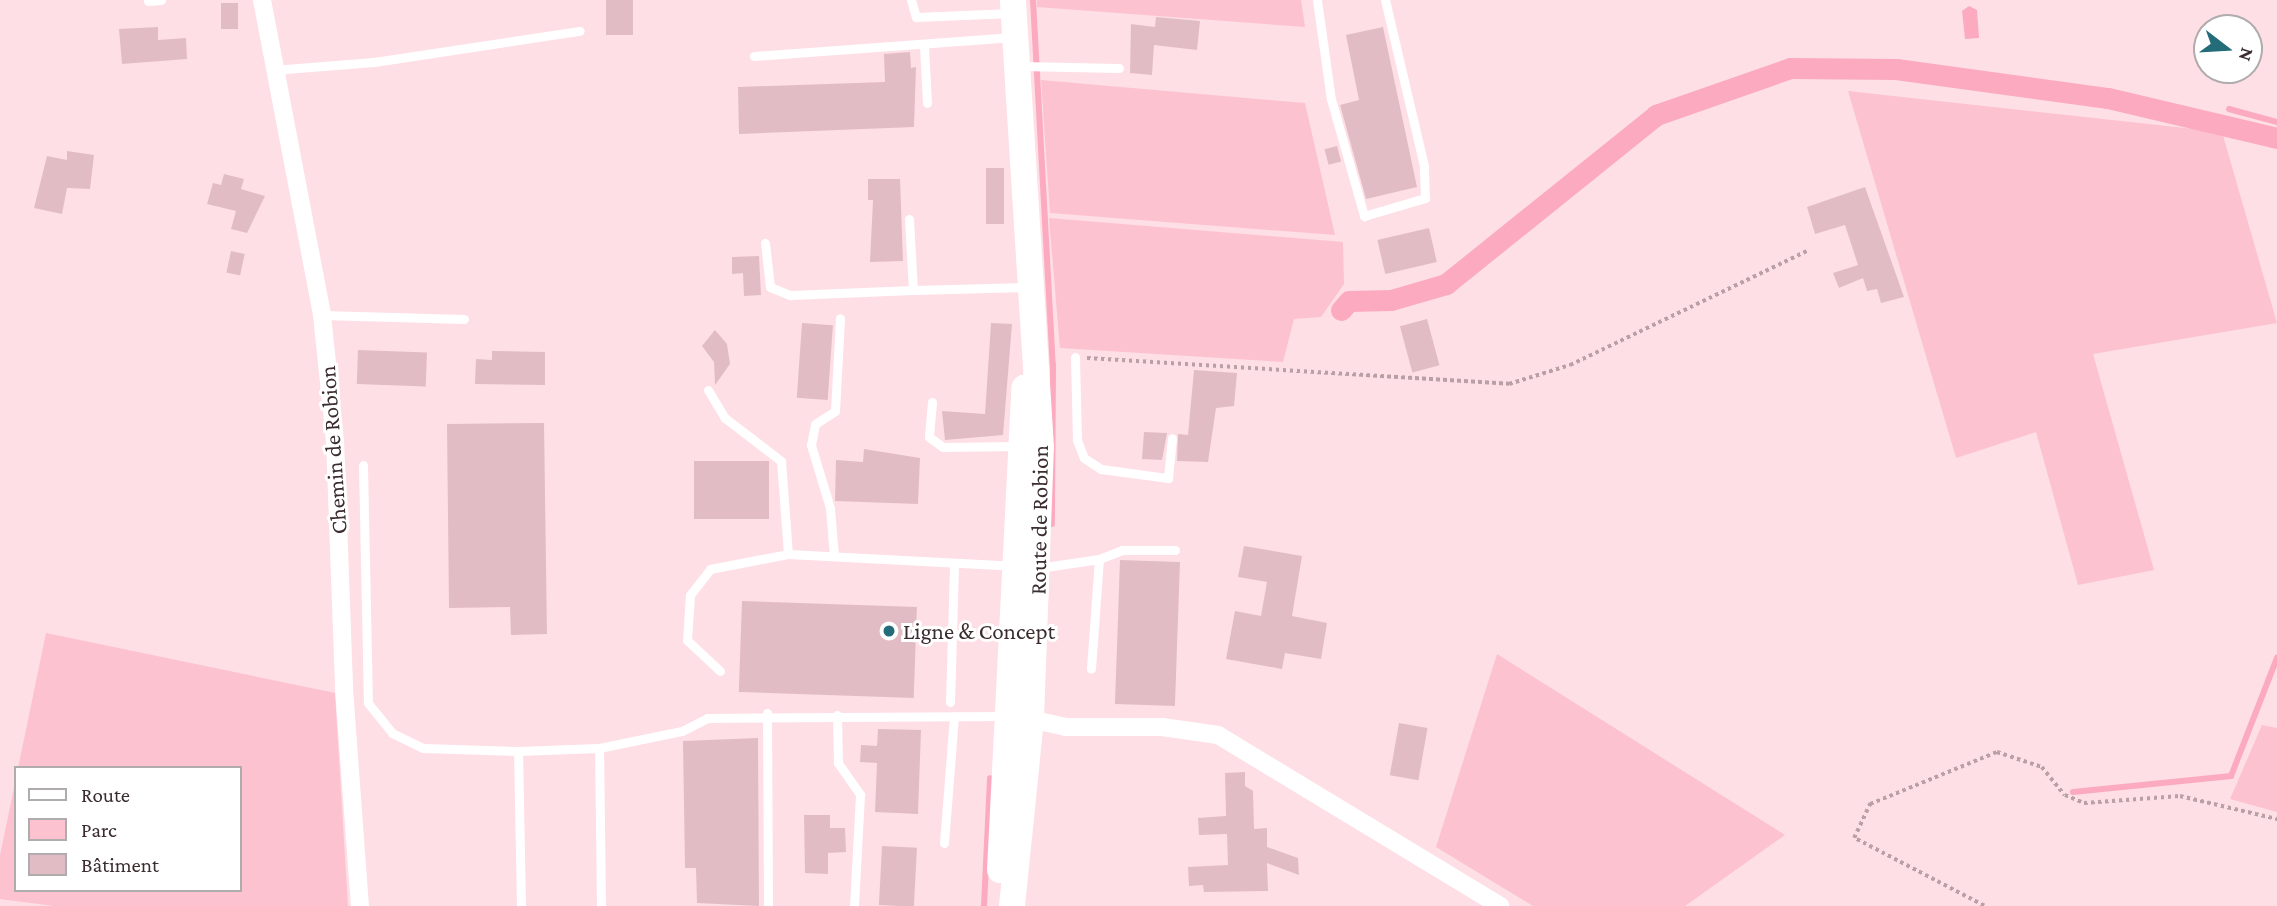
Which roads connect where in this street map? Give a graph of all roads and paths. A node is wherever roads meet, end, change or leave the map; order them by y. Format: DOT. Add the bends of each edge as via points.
graph roads {
  1 [pos="161,0"];
  2 [pos="262,0"];
  3 [pos="911,0"];
  4 [pos="1317,0"];
  5 [pos="1385,0"];
  6 [pos="148,1"];
  7 [pos="1014,17"];
  8 [pos="580,31"];
  9 [pos="925,46"];
  10 [pos="754,56"];
  11 [pos="1018,66"];
  12 [pos="1119,68"];
  13 [pos="274,70"];
  14 [pos="927,103"];
  15 [pos="909,219"];
  16 [pos="765,243"];
  17 [pos="1809,250"];
  18 [pos="913,290"];
  19 [pos="1029,295"];
  20 [pos="322,315"];
  21 [pos="841,318"];
  22 [pos="464,319"];
  23 [pos="1075,357"];
  24 [pos="708,390"];
  25 [pos="932,402"];
  26 [pos="1171,438"];
  27 [pos="1020,446"];
  28 [pos="363,465"];
  29 [pos="1175,550"];
  30 [pos="788,554"];
  31 [pos="834,556"];
  32 [pos="1100,559"];
  33 [pos="954,565"];
  34 [pos="1013,566"];
  35 [pos="1039,568"];
  36 [pos="1091,669"];
  37 [pos="720,671"];
  38 [pos="950,702"];
  39 [pos="767,713"];
  40 [pos="837,715"];
  41 [pos="954,716"];
  42 [pos="1019,717"];
  43 [pos="599,748"];
  44 [pos="518,751"];
  45 [pos="2277,819"];
  46 [pos="944,843"];
  47 [pos="360,906"];
  48 [pos="521,906"];
  49 [pos="601,906"];
  50 [pos="768,906"];
  51 [pos="854,906"];
  52 [pos="1000,906"];
  53 [pos="1012,906"];
  54 [pos="1500,906"];
  55 [pos="1984,906"];
  1 -- 6 [label="lane"];
  2 -- 13 [label="street, Chemin de Robion"];
  3 -- 7 [label="lane" via="916,17"];
  4 -- 5 [label="lane" via="1331,99 1364,216 1425,198 1424,166"];
  7 -- 9 [label="lane"];
  7 -- 11 [label="main road, Route de Robion"];
  8 -- 13 [label="lane" via="374,62"];
  9 -- 10 [label="lane"];
  9 -- 14 [label="lane"];
  11 -- 12 [label="lane"];
  11 -- 19 [label="main road, Route de Robion"];
  13 -- 20 [label="street, Chemin de Robion"];
  15 -- 18 [label="lane"];
  16 -- 18 [label="lane" via="770,287 790,295"];
  17 -- 23 [label="path" via="1570,365 1509,384"];
  18 -- 19 [label="lane"];
  19 -- 27 [label="main road, Route de Robion"];
  19 -- 35 [label="main road, Route de Robion" via="1041,447"];
  20 -- 22 [label="lane"];
  20 -- 47 [label="street, Chemin de Robion" via="335,440 344,689"];
  21 -- 31 [label="lane" via="835,411 815,424 811,445 830,508"];
  23 -- 26 [label="lane" via="1077,440 1084,458 1101,469 1168,478"];
  24 -- 30 [label="lane" via="724,418 781,461"];
  25 -- 27 [label="lane" via="929,437 943,447"];
  27 -- 34 [label="main road, Route de Robion"];
  28 -- 44 [label="lane" via="368,703 392,733 423,748"];
  29 -- 32 [label="lane" via="1122,550"];
  30 -- 31 [label="lane"];
  30 -- 37 [label="lane" via="710,569 690,595 687,640"];
  31 -- 33 [label="lane"];
  32 -- 35 [label="lane"];
  32 -- 36 [label="lane"];
  33 -- 34 [label="lane"];
  33 -- 38 [label="lane"];
  34 -- 35 [label="lane"];
  34 -- 42 [label="main road, Route de Robion" via="1010,624"];
  35 -- 42 [label="main road, Route de Robion"];
  39 -- 40 [label="lane"];
  39 -- 43 [label="lane" via="707,718 682,731"];
  39 -- 50 [label="lane"];
  40 -- 41 [label="lane"];
  40 -- 51 [label="lane" via="838,763 860,795"];
  41 -- 42 [label="lane"];
  41 -- 46 [label="lane"];
  42 -- 52 [label="main road, Route de Robion"];
  42 -- 53 [label="main road, Route de Robion" via="1020,833"];
  42 -- 54 [label="street" via="1066,727 1162,727 1218,735"];
  43 -- 44 [label="lane"];
  43 -- 49 [label="lane"];
  44 -- 48 [label="lane"];
  45 -- 55 [label="path" via="2180,796 2084,803 2065,795 2042,767 1997,752 1870,804 1854,838"];
}
